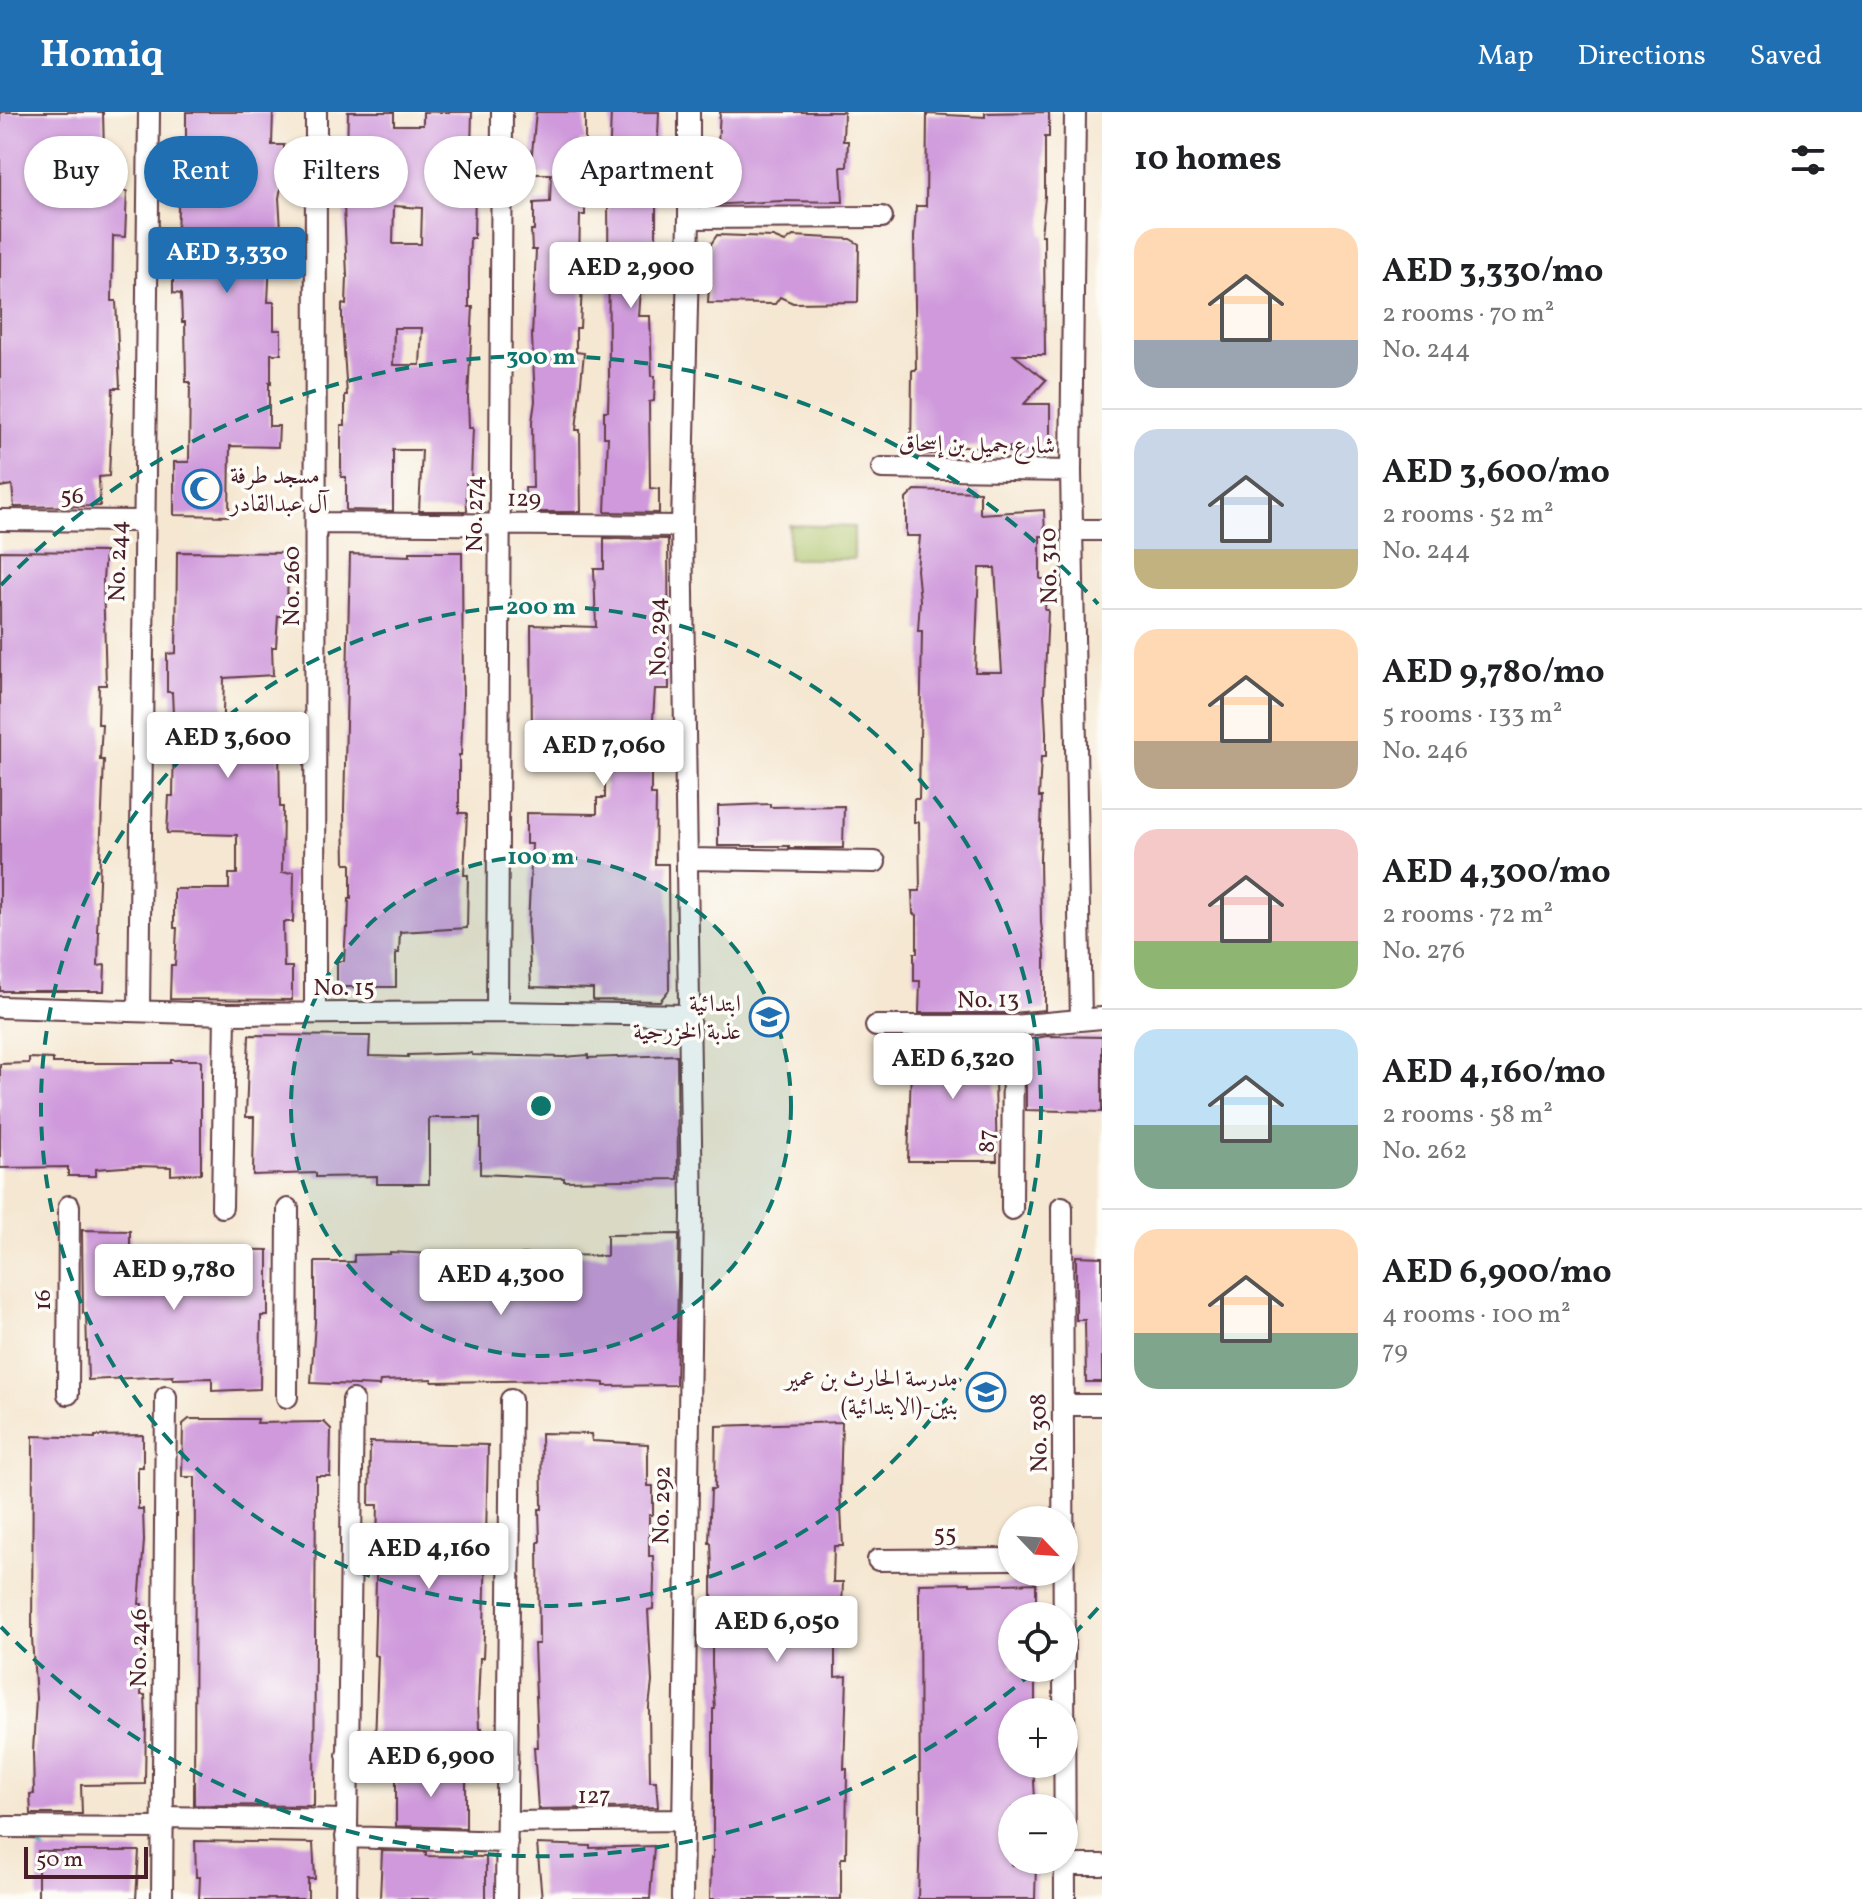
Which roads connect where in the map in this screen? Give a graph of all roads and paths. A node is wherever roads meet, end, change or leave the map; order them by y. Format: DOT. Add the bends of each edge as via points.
graph roads {
  1 [pos="149,112"];
  2 [pos="316,112"];
  3 [pos="502,112"];
  4 [pos="689,112"];
  5 [pos="1075,112"];
  6 [pos="882,217"];
  7 [pos="689,218"];
  8 [pos="882,468"];
  9 [pos="1071,471"];
  10 [pos="0,520"];
  11 [pos="144,521"];
  12 [pos="317,523"];
  13 [pos="500,524"];
  14 [pos="682,526"];
  15 [pos="1074,530"];
  16 [pos="1102,530"];
  17 [pos="687,859"];
  18 [pos="875,862"];
  19 [pos="0,1007"];
  20 [pos="139,1011"];
  21 [pos="497,1012"];
  22 [pos="315,1013"];
  23 [pos="225,1014"];
  24 [pos="688,1015"];
  25 [pos="1092,1019"];
  26 [pos="876,1026"];
  27 [pos="1013,1026"];
  28 [pos="69,1206"];
  29 [pos="222,1207"];
  30 [pos="1062,1207"];
  31 [pos="692,1208"];
  32 [pos="288,1209"];
  33 [pos="1012,1209"];
  34 [pos="68,1394"];
  35 [pos="166,1397"];
  36 [pos="287,1397"];
  37 [pos="353,1400"];
  38 [pos="511,1400"];
  39 [pos="1063,1405"];
  40 [pos="1102,1405"];
  41 [pos="1064,1506"];
  42 [pos="998,1559"];
  43 [pos="878,1560"];
  44 [pos="1065,1586"];
  45 [pos="347,1755"];
  46 [pos="508,1762"];
  47 [pos="1066,1794"];
  48 [pos="681,1820"];
  49 [pos="163,1822"];
  50 [pos="6,1827"];
  51 [pos="346,1828"];
  52 [pos="507,1832"];
  53 [pos="1078,1865"];
  54 [pos="1102,1865"];
  55 [pos="1066,1874"];
  56 [pos="162,1899"];
  57 [pos="346,1899"];
  58 [pos="506,1899"];
  59 [pos="682,1899"];
  60 [pos="1065,1899"];
  1 -- 11 [label="street, No. 244"];
  2 -- 12 [label="street, No. 260"];
  3 -- 13 [label="street, No. 274"];
  4 -- 7 [label="street, No. 294"];
  5 -- 9 [label="street, No. 310"];
  6 -- 7 [label="street"];
  7 -- 14 [label="street, No. 294"];
  8 -- 9 [label="street, شارع جميل بن إسحاق"];
  9 -- 15 [label="street, No. 310"];
  10 -- 11 [label="street, 56"];
  11 -- 20 [label="street, No. 244"];
  12 -- 13 [label="street, 129"];
  12 -- 22 [label="street, No. 260"];
  13 -- 14 [label="street, 129"];
  13 -- 21 [label="street, No. 274"];
  14 -- 17 [label="street, No. 294"];
  15 -- 16 [label="street"];
  15 -- 25 [label="street, No. 310"];
  17 -- 18 [label="street"];
  17 -- 24 [label="street, No. 294"];
  19 -- 20 [label="street, No. 15"];
  20 -- 23 [label="street, No. 15"];
  21 -- 22 [label="street, No. 15"];
  21 -- 24 [label="street, No. 15"];
  22 -- 23 [label="street, No. 15"];
  23 -- 29 [label="street"];
  24 -- 31 [label="street, No. 294"];
  25 -- 27 [label="street, No. 13"];
  26 -- 27 [label="street, No. 13"];
  27 -- 33 [label="street, 87"];
  28 -- 34 [label="street, 16"];
  30 -- 39 [label="street, No. 308"];
  31 -- 48 [label="street, No. 292"];
  32 -- 36 [label="street"];
  35 -- 49 [label="street, No. 246"];
  37 -- 45 [label="street"];
  38 -- 46 [label="street"];
  39 -- 40 [label="street"];
  39 -- 41 [label="street, No. 308"];
  42 -- 43 [label="street, 55"];
  44 -- 47 [label="street, No. 308"];
  45 -- 46 [label="street"];
  45 -- 51 [label="street"];
  46 -- 52 [label="street"];
  48 -- 52 [label="street, 127"];
  48 -- 59 [label="street, No. 292"];
  49 -- 50 [label="street, 127"];
  49 -- 51 [label="street, 127"];
  49 -- 56 [label="street, No. 246"];
  51 -- 52 [label="street, 127"];
  51 -- 57 [label="street"];
  52 -- 58 [label="street"];
  53 -- 54 [label="street"];
  55 -- 60 [label="street, No. 308"];
}
